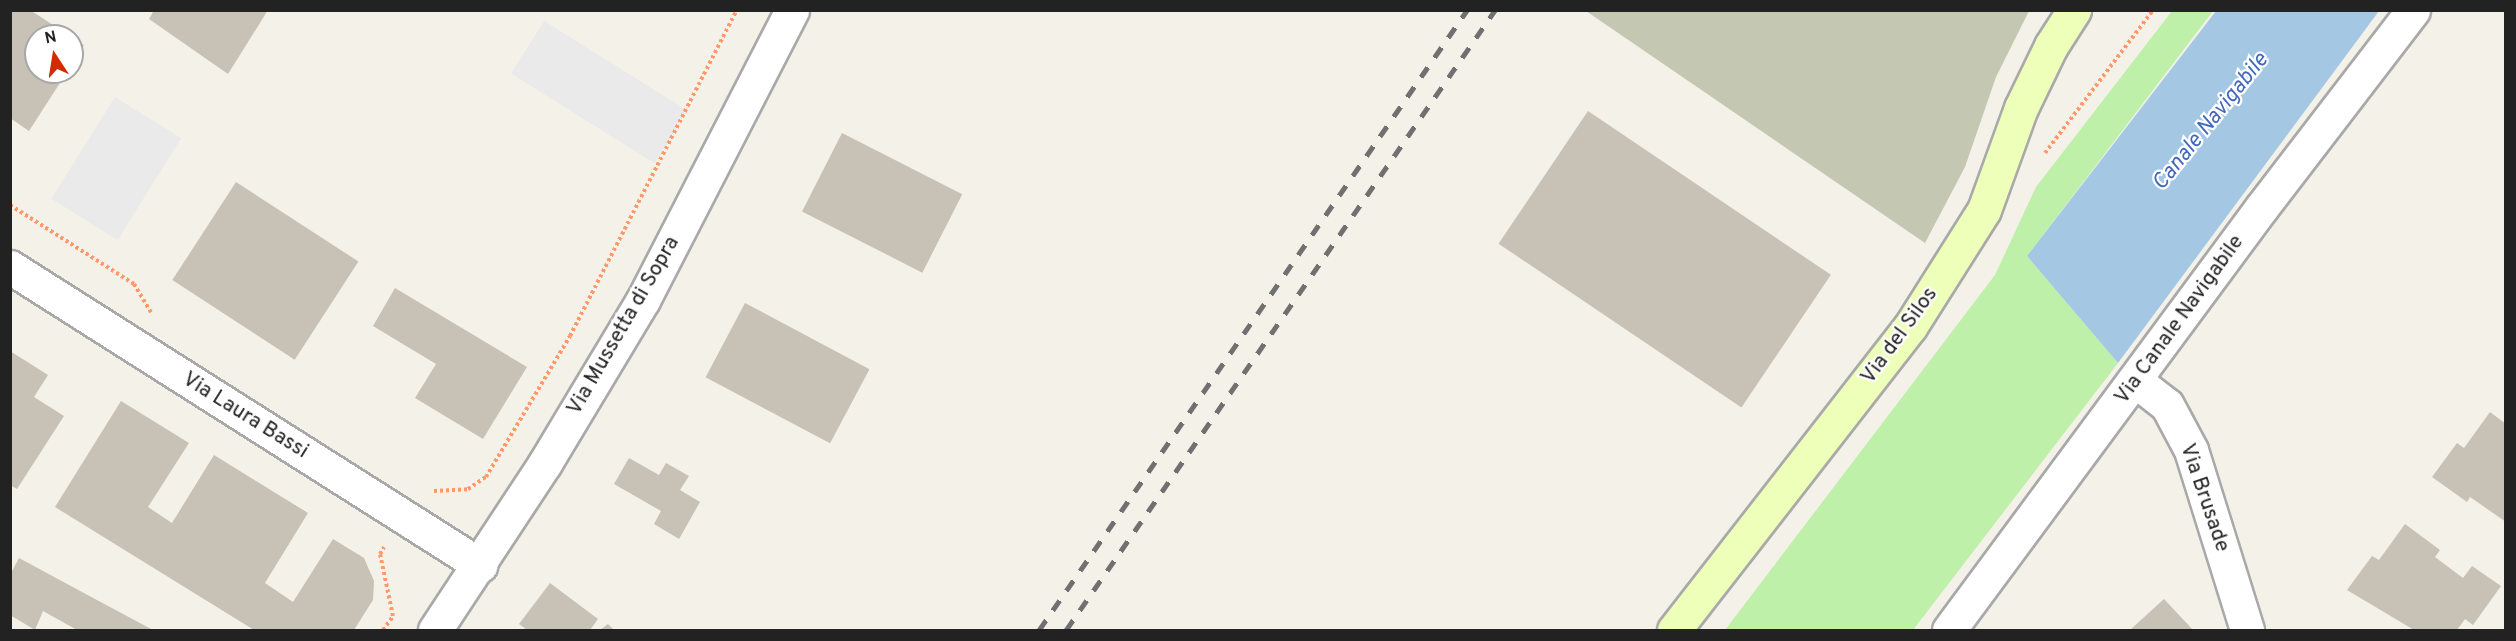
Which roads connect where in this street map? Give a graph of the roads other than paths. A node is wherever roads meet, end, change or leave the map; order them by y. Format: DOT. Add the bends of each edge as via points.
graph roads {
  1 [pos="792,10"];
  2 [pos="2074,10"];
  3 [pos="2413,10"];
  4 [pos="10,267"];
  5 [pos="2136,381"];
  6 [pos="480,565"];
  7 [pos="435,630"];
  8 [pos="1674,630"];
  9 [pos="1949,630"];
  10 [pos="2247,630"];
  1 -- 6 [label="street, Via Mussetta di Sopra" via="643,300"];
  2 -- 8 [label="street, Via del Silos" via="2051,46 2021,108 1984,210 1911,327"];
  3 -- 5 [label="street, Via Canale Navigabile" via="2262,207"];
  4 -- 6 [label="street, Via Laura Bassi"];
  5 -- 9 [label="street, Via Canale Navigabile"];
  5 -- 10 [label="street, Via Brusade" via="2167,405 2191,450"];
  6 -- 7 [label="street, Via Mussetta di Sopra"];
}
